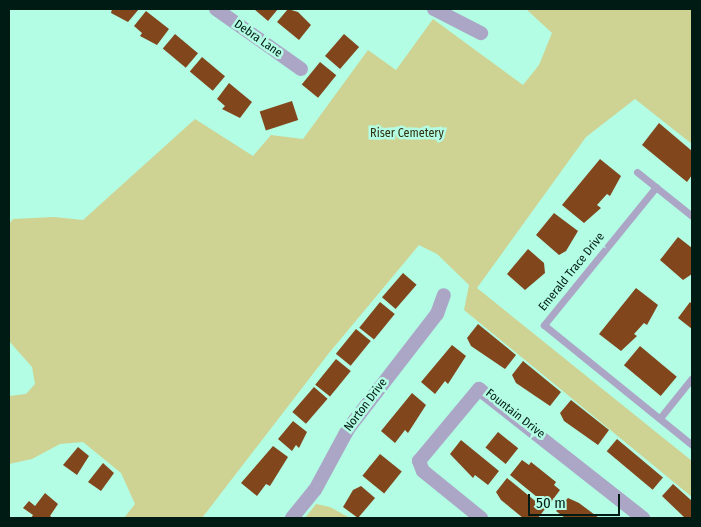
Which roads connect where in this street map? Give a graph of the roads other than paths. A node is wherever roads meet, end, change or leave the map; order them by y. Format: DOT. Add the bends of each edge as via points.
graph roads {
  1 [pos="216,9"];
  2 [pos="434,9"];
  3 [pos="481,34"];
  4 [pos="301,69"];
  5 [pos="637,172"];
  6 [pos="656,187"];
  7 [pos="692,216"];
  8 [pos="444,295"];
  9 [pos="692,378"];
  10 [pos="660,418"];
  11 [pos="692,445"];
  12 [pos="292,518"];
  13 [pos="481,518"];
  14 [pos="644,518"];
  1 -- 4 [label="street, Debra Lane"];
  2 -- 3 [label="street"];
  5 -- 6 [label="lane"];
  6 -- 7 [label="lane"];
  6 -- 10 [label="lane, Emerald Trace Drive" via="544,325"];
  8 -- 12 [label="street, Norton Drive" via="437,314 348,429 315,490"];
  9 -- 10 [label="lane"];
  10 -- 11 [label="lane, Emerald Trace Drive"];
  13 -- 14 [label="street, Fountain Drive" via="421,469 419,462 479,389"];
}
